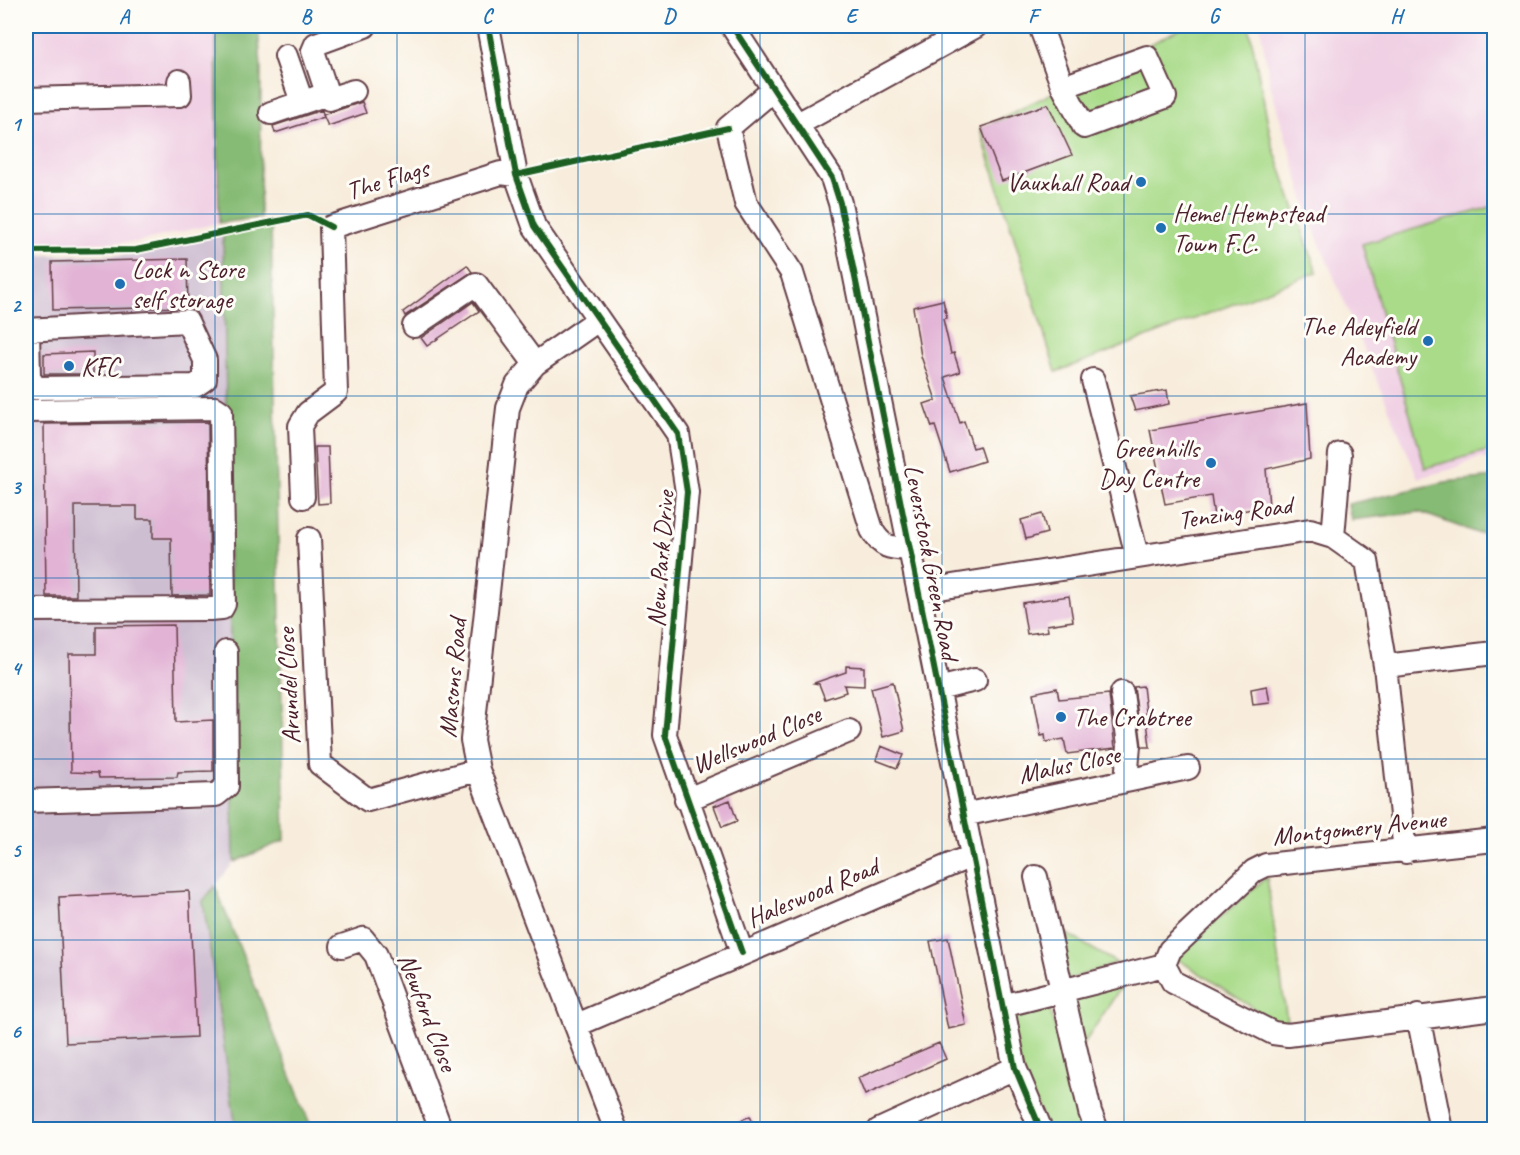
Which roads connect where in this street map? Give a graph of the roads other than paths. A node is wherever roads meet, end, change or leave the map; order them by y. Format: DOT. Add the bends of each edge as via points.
graph roads {
  1 [pos="365,26"];
  2 [pos="488,26"];
  3 [pos="732,26"];
  4 [pos="976,26"];
  5 [pos="1040,26"];
  6 [pos="286,57"];
  7 [pos="179,81"];
  8 [pos="1063,87"];
  9 [pos="773,90"];
  10 [pos="354,91"];
  11 [pos="327,94"];
  12 [pos="26,99"];
  13 [pos="302,102"];
  14 [pos="271,113"];
  15 [pos="798,124"];
  16 [pos="516,175"];
  17 [pos="598,321"];
  18 [pos="414,326"];
  19 [pos="27,330"];
  20 [pos="535,364"];
  21 [pos="1093,380"];
  22 [pos="26,411"];
  23 [pos="1340,454"];
  24 [pos="303,497"];
  25 [pos="1333,537"];
  26 [pos="309,539"];
  27 [pos="910,549"];
  28 [pos="1137,555"];
  29 [pos="920,591"];
  30 [pos="26,610"];
  31 [pos="226,652"];
  32 [pos="1494,653"];
  33 [pos="1385,666"];
  34 [pos="975,680"];
  35 [pos="938,689"];
  36 [pos="1122,693"];
  37 [pos="849,731"];
  38 [pos="1188,768"];
  39 [pos="478,770"];
  40 [pos="1126,781"];
  41 [pos="686,800"];
  42 [pos="26,801"];
  43 [pos="963,815"];
  44 [pos="1494,840"];
  45 [pos="1405,852"];
  46 [pos="971,856"];
  47 [pos="1036,877"];
  48 [pos="342,946"];
  49 [pos="742,953"];
  50 [pos="1164,964"];
  51 [pos="1064,990"];
  52 [pos="1002,1006"];
  53 [pos="1494,1008"];
  54 [pos="1418,1016"];
  55 [pos="577,1025"];
  56 [pos="1015,1068"];
  57 [pos="441,1130"];
  58 [pos="616,1130"];
  59 [pos="879,1130"];
  60 [pos="1041,1130"];
  61 [pos="1097,1130"];
  62 [pos="1441,1130"];
  1 -- 11 [label="street" via="316,44 313,51"];
  2 -- 16 [label="street, New Park Drive"];
  3 -- 9 [label="street, Leverstock Green Road"];
  4 -- 15 [label="street"];
  5 -- 8 [label="street"];
  6 -- 13 [label="street"];
  7 -- 12 [label="street" via="180,95"];
  9 -- 15 [label="street, Leverstock Green Road"];
  9 -- 27 [label="street, Leverstock Green Road" via="728,128 746,203 792,273 872,531 879,543 888,548"];
  10 -- 11 [label="street" via="329,99"];
  11 -- 13 [label="street"];
  13 -- 14 [label="street"];
  15 -- 27 [label="street, Leverstock Green Road" via="832,178 840,203"];
  16 -- 17 [label="street, New Park Drive" via="534,226"];
  16 -- 24 [label="street, The Flags" via="501,173 331,226 336,392 308,413 300,426"];
  17 -- 20 [label="street, Masons Road"];
  17 -- 41 [label="street, New Park Drive" via="678,434 687,492 665,735"];
  18 -- 20 [label="street" via="476,284"];
  19 -- 19 [label="street" via="187,321 206,360 205,379 195,386 35,388 29,377"];
  20 -- 39 [label="street, Masons Road" via="517,385 508,408 472,740"];
  21 -- 28 [label="street"];
  22 -- 30 [label="street" via="215,408 221,412 224,604 222,608 210,609"];
  23 -- 25 [label="street"];
  25 -- 28 [label="street, Tenzing Road" via="1310,530"];
  25 -- 33 [label="street, Tenzing Road" via="1366,561"];
  26 -- 39 [label="street, Arundel Close" via="320,764 368,800"];
  27 -- 29 [label="street, Leverstock Green Road"];
  28 -- 29 [label="street, Tenzing Road"];
  29 -- 35 [label="street, Leverstock Green Road"];
  31 -- 42 [label="street" via="227,786 223,791 216,795"];
  32 -- 33 [label="street"];
  33 -- 45 [label="street, Tenzing Road"];
  34 -- 35 [label="street"];
  35 -- 43 [label="street, Leverstock Green Road"];
  36 -- 40 [label="street" via="1129,745"];
  37 -- 41 [label="street, Wellswood Close"];
  38 -- 40 [label="street, Malus Close"];
  39 -- 55 [label="street, Masons Road"];
  40 -- 43 [label="street, Malus Close"];
  41 -- 49 [label="street, New Park Drive"];
  43 -- 46 [label="street, Leverstock Green Road"];
  44 -- 45 [label="street, Montgomery Avenue"];
  45 -- 50 [label="street, Montgomery Avenue" via="1266,865 1254,871 1170,950"];
  46 -- 49 [label="street, Haleswood Road"];
  46 -- 52 [label="street, Leverstock Green Road"];
  47 -- 51 [label="street"];
  48 -- 57 [label="street, Newford Close" via="363,939 376,954"];
  49 -- 55 [label="street, Haleswood Road"];
  50 -- 51 [label="street"];
  50 -- 54 [label="street" via="1173,982 1273,1033 1288,1035"];
  51 -- 52 [label="street"];
  51 -- 61 [label="street"];
  52 -- 56 [label="street, Leverstock Green Road"];
  53 -- 54 [label="street"];
  54 -- 62 [label="street"];
  55 -- 58 [label="street, Masons Road"];
  56 -- 59 [label="street"];
  56 -- 60 [label="street, Leverstock Green Road"];
}
